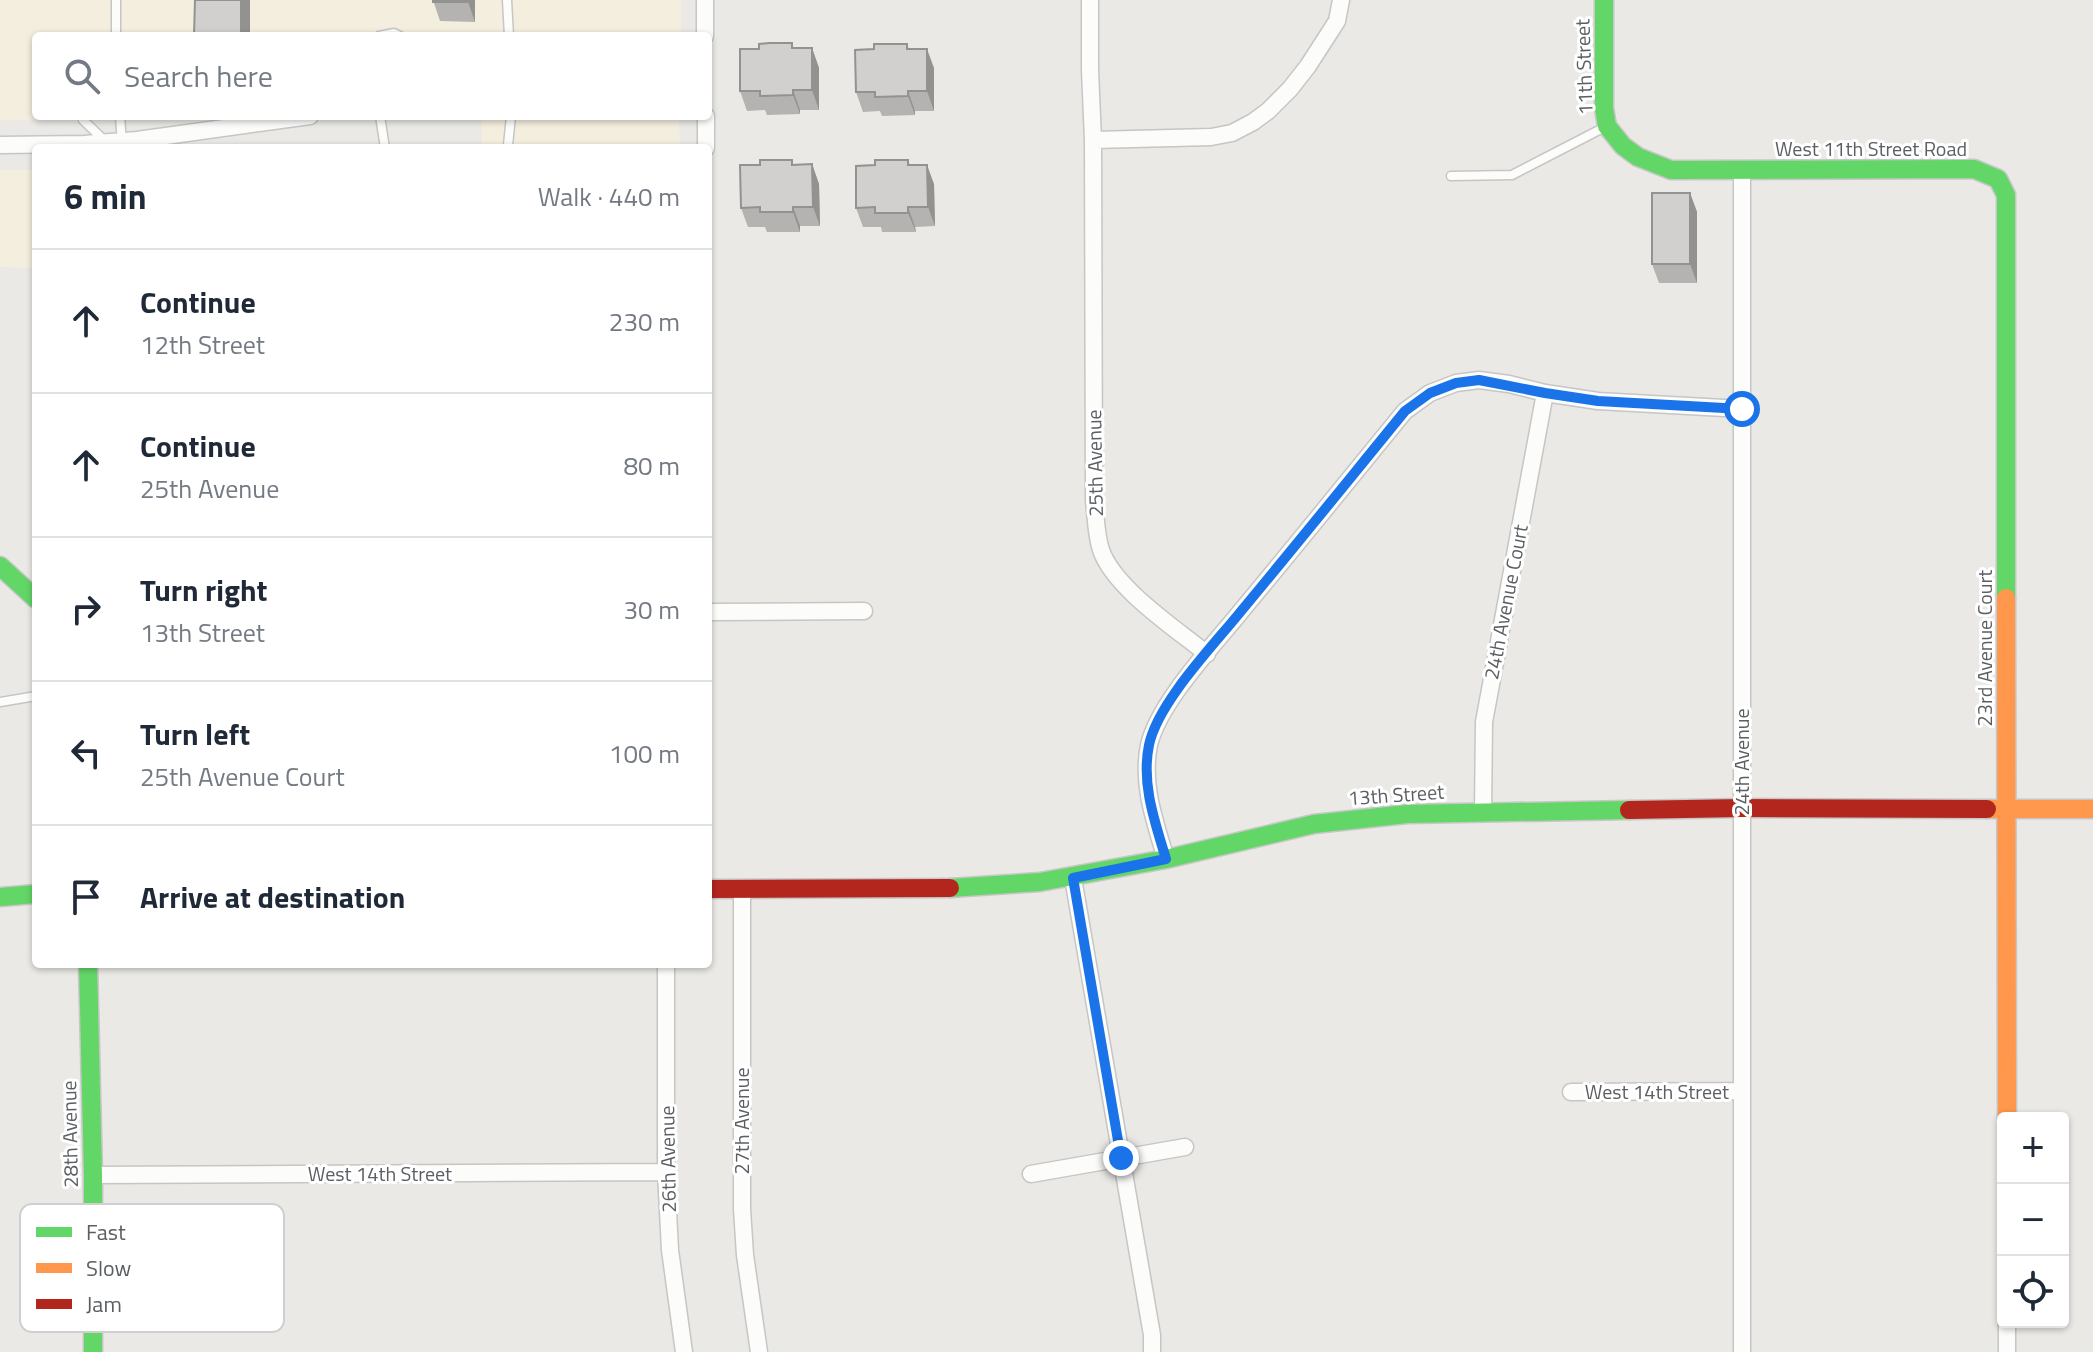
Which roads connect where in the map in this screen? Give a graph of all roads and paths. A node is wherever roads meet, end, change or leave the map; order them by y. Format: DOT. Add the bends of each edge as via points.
graph roads {
  1 [pos="116,0"];
  2 [pos="507,0"];
  3 [pos="705,0"];
  4 [pos="1090,0"];
  5 [pos="1341,0"];
  6 [pos="1604,0"];
  7 [pos="116,32"];
  8 [pos="509,32"];
  9 [pos="705,32"];
  10 [pos="83,120"];
  11 [pos="120,120"];
  12 [pos="282,120"];
  13 [pos="381,120"];
  14 [pos="511,120"];
  15 [pos="706,120"];
  16 [pos="1607,126"];
  17 [pos="1093,140"];
  18 [pos="117,144"];
  19 [pos="384,144"];
  20 [pos="508,144"];
  21 [pos="706,144"];
  22 [pos="0,145"];
  23 [pos="32,145"];
  24 [pos="1742,171"];
  25 [pos="1451,176"];
  26 [pos="1998,179"];
  27 [pos="1545,393"];
  28 [pos="1742,409"];
  29 [pos="0,566"];
  30 [pos="32,595"];
  31 [pos="864,611"];
  32 [pos="712,612"];
  33 [pos="1207,654"];
  34 [pos="32,697"];
  35 [pos="0,702"];
  36 [pos="1742,808"];
  37 [pos="2007,809"];
  38 [pos="2093,809"];
  39 [pos="1483,812"];
  40 [pos="1166,859"];
  41 [pos="1073,878"];
  42 [pos="712,889"];
  43 [pos="742,889"];
  44 [pos="32,894"];
  45 [pos="0,897"];
  46 [pos="88,968"];
  47 [pos="666,968"];
  48 [pos="1742,1091"];
  49 [pos="1571,1092"];
  50 [pos="2007,1112"];
  51 [pos="1185,1147"];
  52 [pos="1121,1158"];
  53 [pos="666,1172"];
  54 [pos="1031,1174"];
  55 [pos="93,1175"];
  56 [pos="93,1204"];
  57 [pos="2007,1328"];
  58 [pos="684,1352"];
  59 [pos="759,1352"];
  60 [pos="1152,1352"];
  61 [pos="1742,1352"];
  62 [pos="2007,1352"];
  1 -- 7 [label="lane"];
  2 -- 8 [label="lane"];
  3 -- 9 [label="street"];
  4 -- 17 [label="street, 25th Avenue"];
  5 -- 17 [label="street" via="1337,21 1308,66 1253,122 1211,137"];
  6 -- 16 [label="street, 11th Street"];
  10 -- 18 [label="lane"];
  11 -- 18 [label="lane"];
  12 -- 18 [label="street"];
  13 -- 19 [label="lane"];
  14 -- 20 [label="lane"];
  15 -- 21 [label="street"];
  16 -- 24 [label="street, 11th Street" via="1638,157 1671,170"];
  16 -- 25 [label="lane" via="1512,175"];
  17 -- 33 [label="street, 25th Avenue" via="1094,501 1101,550 1125,587"];
  22 -- 23 [label="street"];
  24 -- 26 [label="street, West 11th Street Road" via="1974,169"];
  24 -- 28 [label="street, 24th Avenue"];
  26 -- 37 [label="street, 23rd Avenue Court" via="2006,195"];
  27 -- 28 [label="street"];
  27 -- 33 [label="street" via="1479,380 1430,393 1405,411"];
  27 -- 39 [label="street, 24th Avenue Court" via="1484,722"];
  28 -- 36 [label="street, 24th Avenue"];
  29 -- 30 [label="street"];
  31 -- 32 [label="street"];
  33 -- 40 [label="street" via="1163,710 1149,747 1146,775"];
  34 -- 35 [label="lane"];
  36 -- 37 [label="street, 13th Street"];
  36 -- 39 [label="street, 13th Street"];
  36 -- 48 [label="street, 24th Avenue"];
  37 -- 38 [label="street, 13th Street"];
  37 -- 50 [label="street, 23rd Avenue Court"];
  39 -- 40 [label="street, 13th Street" via="1314,824"];
  40 -- 41 [label="street, 13th Street"];
  41 -- 43 [label="street, 13th Street" via="972,888"];
  41 -- 52 [label="street"];
  42 -- 43 [label="street, 13th Street"];
  43 -- 59 [label="street, 27th Avenue" via="742,1209"];
  44 -- 45 [label="street"];
  46 -- 55 [label="street, 28th Avenue"];
  47 -- 53 [label="street, 26th Avenue"];
  48 -- 49 [label="street, West 14th Street"];
  48 -- 61 [label="street, 24th Avenue"];
  51 -- 52 [label="street"];
  52 -- 54 [label="street"];
  52 -- 60 [label="street"];
  53 -- 55 [label="street, West 14th Street"];
  53 -- 58 [label="street, 26th Avenue"];
  55 -- 56 [label="street, 28th Avenue"];
  57 -- 62 [label="street"];
}
